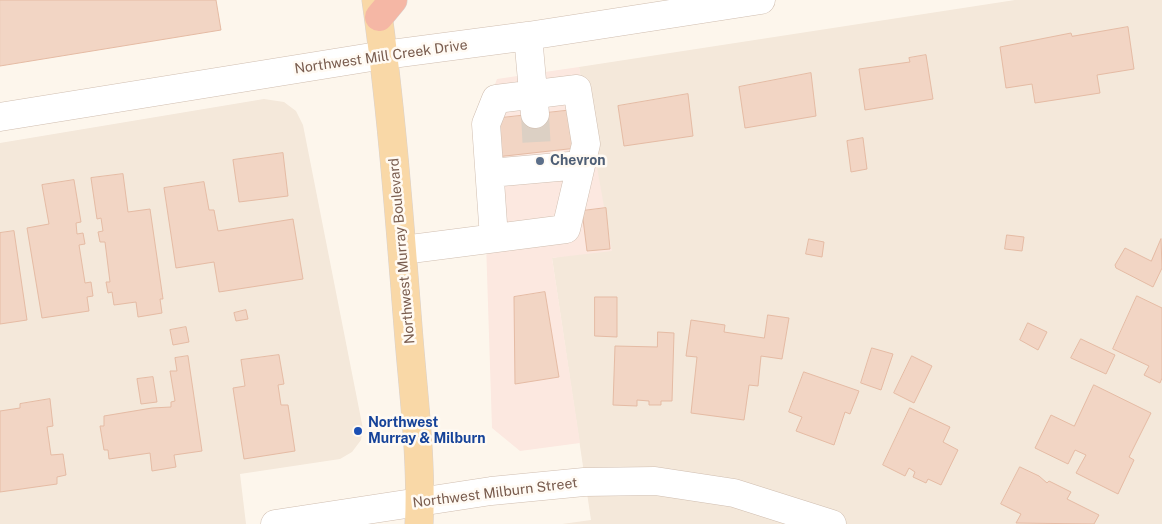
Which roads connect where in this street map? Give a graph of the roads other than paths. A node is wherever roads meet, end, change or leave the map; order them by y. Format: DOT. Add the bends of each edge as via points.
graph roads {
  1 [pos="761,0"];
  2 [pos="383,6"];
  3 [pos="528,36"];
  4 [pos="384,55"];
  5 [pos="535,104"];
  6 [pos="0,117"];
  7 [pos="581,165"];
  8 [pos="490,173"];
  9 [pos="494,238"];
  10 [pos="403,250"];
  11 [pos="419,513"];
  12 [pos="275,524"];
  13 [pos="832,524"];
  1 -- 3 [label="street, Northwest Mill Creek Drive"];
  2 -- 4 [label="main road, Northwest Murray Boulevard"];
  3 -- 4 [label="street, Northwest Mill Creek Drive"];
  3 -- 5 [label="street"];
  4 -- 6 [label="street, Northwest Mill Creek Drive"];
  4 -- 10 [label="main road, Northwest Murray Boulevard"];
  5 -- 7 [label="street" via="577,89 586,144"];
  5 -- 8 [label="street" via="496,99 486,124"];
  7 -- 8 [label="street" via="538,160"];
  7 -- 9 [label="street" via="566,229"];
  8 -- 9 [label="street"];
  9 -- 10 [label="street"];
  10 -- 11 [label="main road, Northwest Murray Boulevard"];
  11 -- 12 [label="street, Northwest Milburn Street"];
  11 -- 13 [label="street, Northwest Milburn Street" via="491,491 560,484 655,481 734,493"];
}
